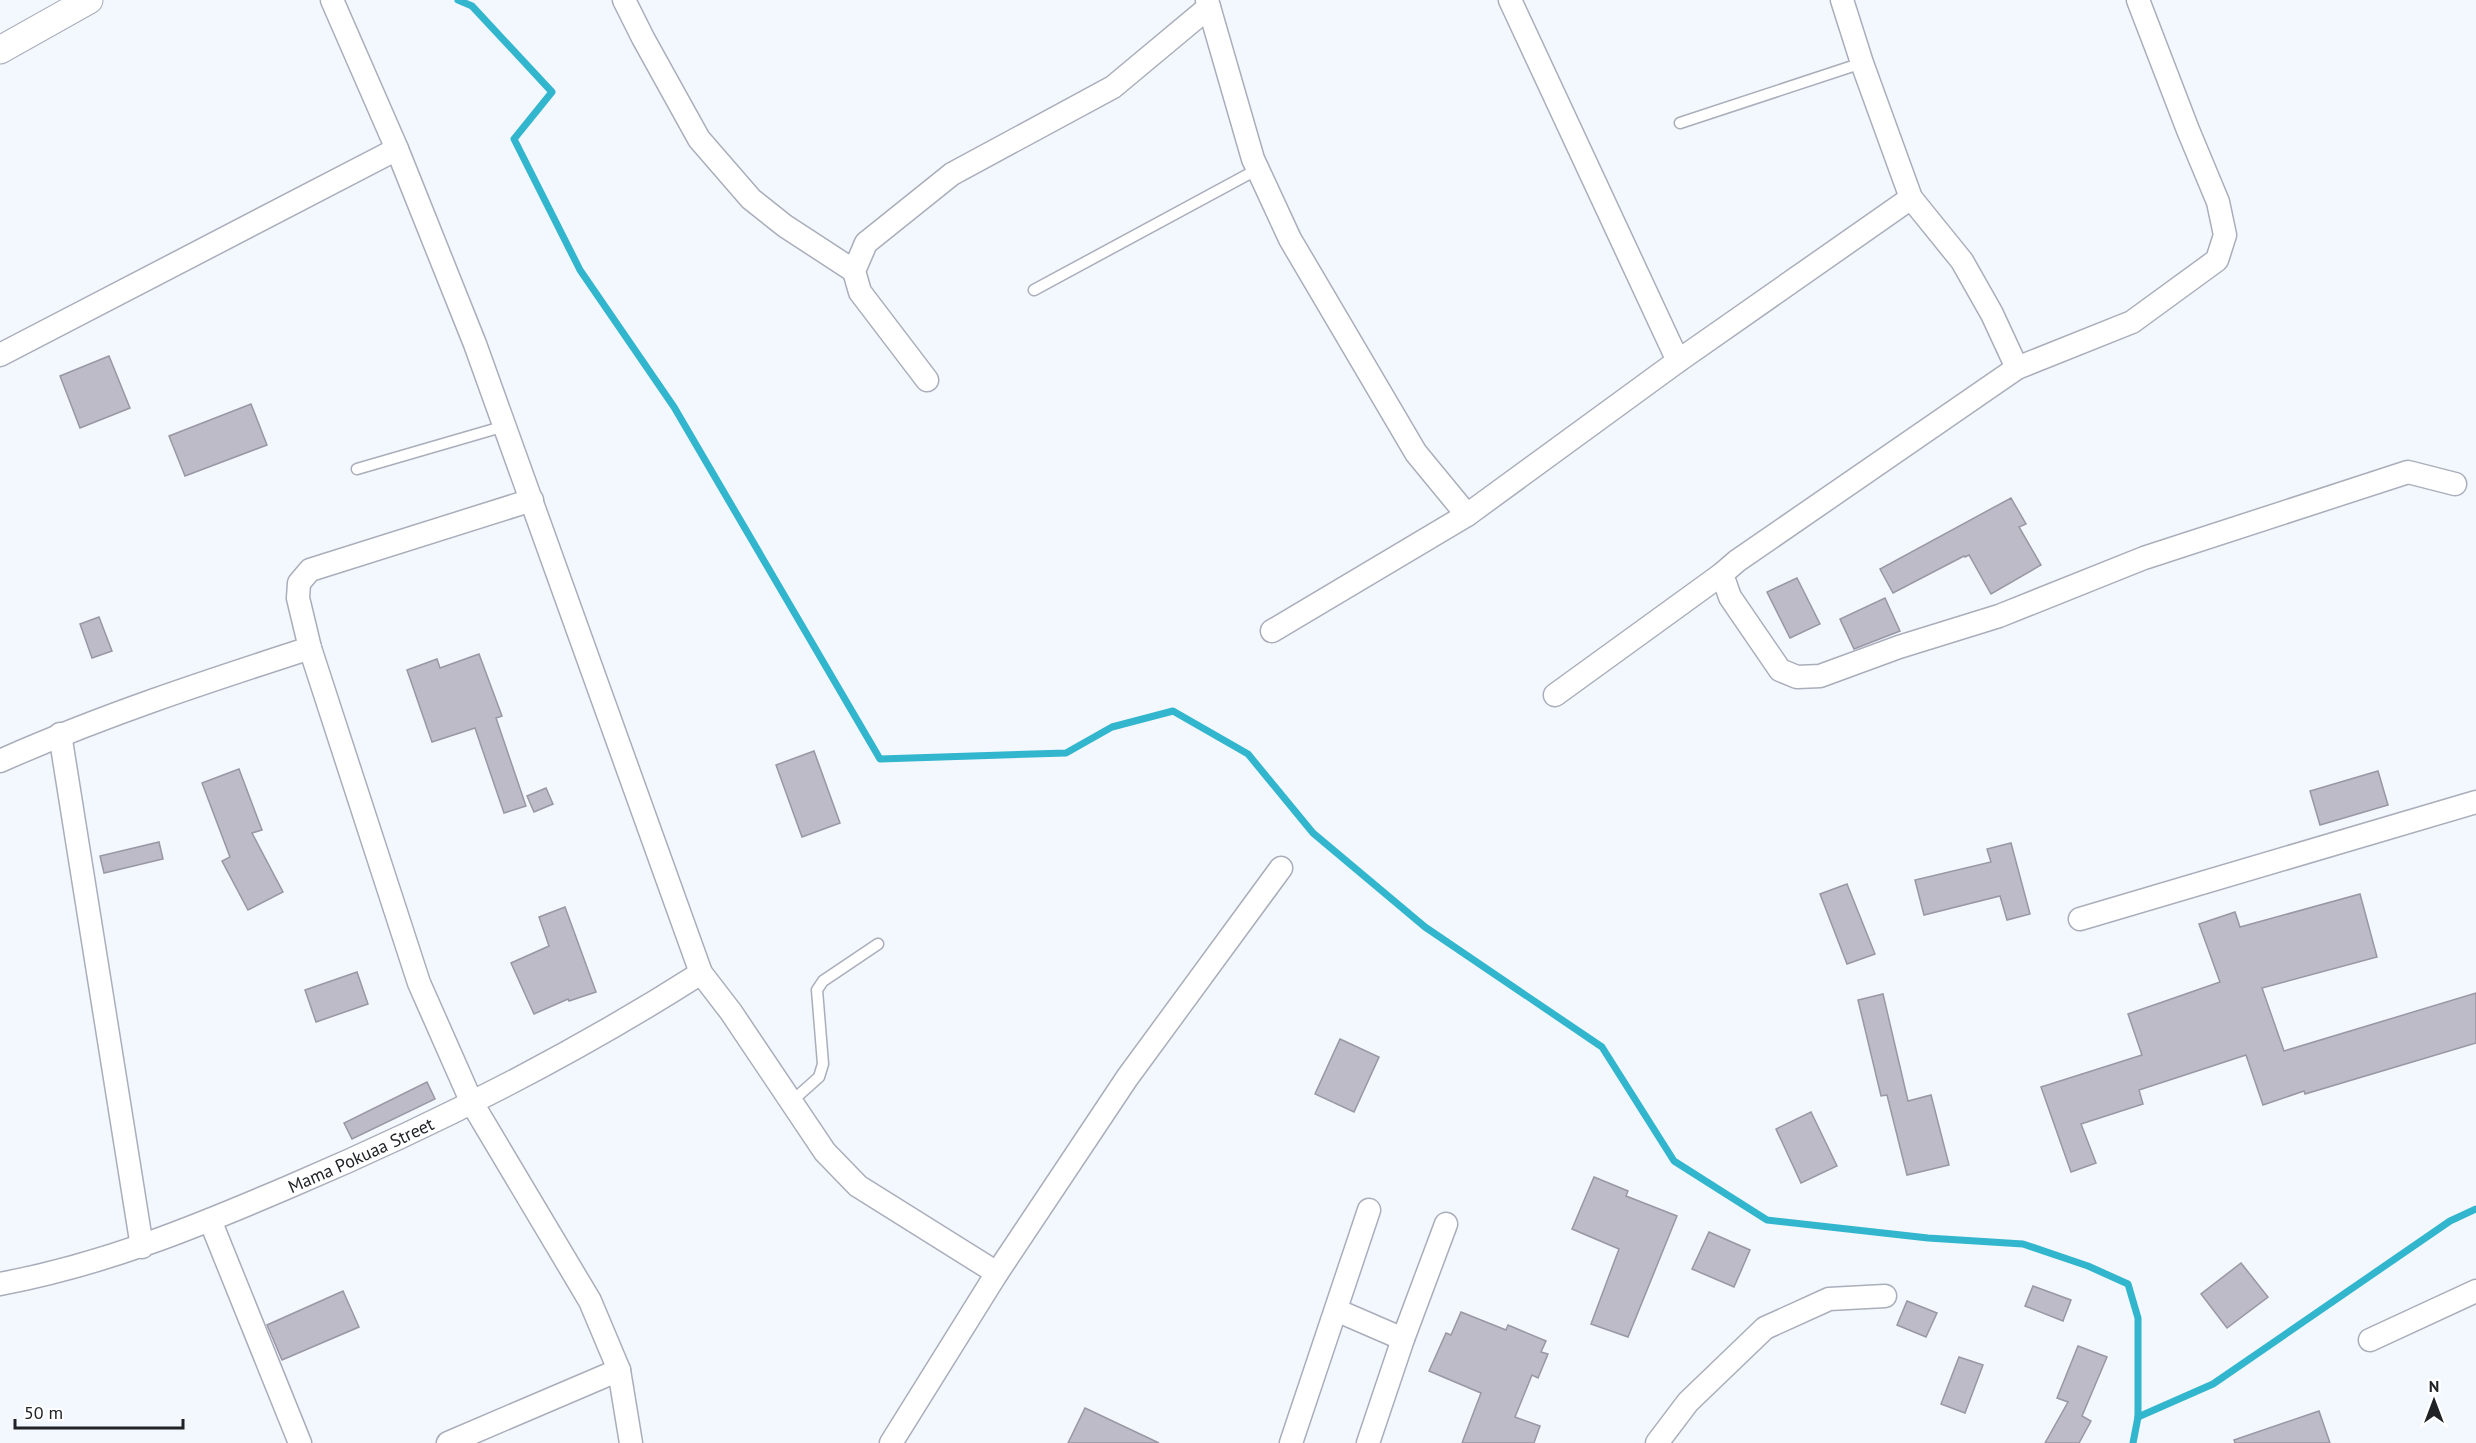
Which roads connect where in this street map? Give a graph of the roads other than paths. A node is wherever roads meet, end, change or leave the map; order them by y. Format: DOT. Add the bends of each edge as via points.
graph roads {
  1 [pos="89,0"];
  2 [pos="332,0"];
  3 [pos="624,0"];
  4 [pos="1510,0"];
  5 [pos="1842,0"];
  6 [pos="2138,0"];
  7 [pos="1208,3"];
  8 [pos="56,8"];
  9 [pos="0,50"];
  10 [pos="1862,63"];
  11 [pos="1680,123"];
  12 [pos="397,149"];
  13 [pos="1258,169"];
  14 [pos="1911,198"];
  15 [pos="854,271"];
  16 [pos="1034,290"];
  17 [pos="0,355"];
  18 [pos="1677,361"];
  19 [pos="2017,368"];
  20 [pos="927,380"];
  21 [pos="505,426"];
  22 [pos="357,469"];
  23 [pos="2455,484"];
  24 [pos="532,500"];
  25 [pos="1467,515"];
  26 [pos="1722,574"];
  27 [pos="1272,631"];
  28 [pos="310,648"];
  29 [pos="1555,695"];
  30 [pos="60,734"];
  31 [pos="0,761"];
  32 [pos="2476,802"];
  33 [pos="1281,868"];
  34 [pos="2080,919"];
  35 [pos="878,944"];
  36 [pos="701,973"];
  37 [pos="791,1102"];
  38 [pos="472,1103"];
  39 [pos="1369,1210"];
  40 [pos="210,1220"];
  41 [pos="1446,1224"];
  42 [pos="142,1247"];
  43 [pos="996,1273"];
  44 [pos="0,1284"];
  45 [pos="2476,1291"];
  46 [pos="1885,1296"];
  47 [pos="1336,1310"];
  48 [pos="1403,1339"];
  49 [pos="2370,1340"];
  50 [pos="619,1370"];
  51 [pos="300,1443"];
  52 [pos="448,1443"];
  53 [pos="631,1443"];
  54 [pos="891,1443"];
  55 [pos="1291,1443"];
  56 [pos="1368,1443"];
  57 [pos="1657,1443"];
  1 -- 8 [label="street"];
  2 -- 12 [label="street"];
  3 -- 15 [label="street" via="699,139 751,199"];
  4 -- 18 [label="street"];
  5 -- 10 [label="street"];
  6 -- 19 [label="street" via="2218,202 2225,235 2217,260 2133,322"];
  7 -- 13 [label="street"];
  7 -- 15 [label="street" via="1113,87 952,174 866,243"];
  8 -- 9 [label="street"];
  10 -- 11 [label="lane"];
  10 -- 14 [label="street"];
  12 -- 17 [label="street"];
  12 -- 21 [label="street"];
  13 -- 16 [label="lane"];
  13 -- 25 [label="street" via="1290,239 1416,453"];
  14 -- 18 [label="street"];
  14 -- 19 [label="street" via="1962,261"];
  15 -- 20 [label="street" via="860,292"];
  18 -- 25 [label="street"];
  19 -- 26 [label="street"];
  21 -- 22 [label="lane"];
  21 -- 24 [label="street"];
  23 -- 26 [label="street" via="2408,472 2144,558 1999,616 1820,676 1797,677 1780,670 1730,597"];
  24 -- 28 [label="street" via="310,570 299,583 298,598"];
  24 -- 36 [label="street"];
  25 -- 27 [label="street"];
  26 -- 29 [label="street"];
  28 -- 30 [label="street"];
  28 -- 38 [label="street" via="419,983"];
  30 -- 31 [label="street"];
  30 -- 42 [label="street"];
  32 -- 34 [label="street"];
  33 -- 43 [label="street" via="1127,1078"];
  35 -- 37 [label="lane" via="823,981 817,990 823,1064 819,1077"];
  36 -- 37 [label="street"];
  36 -- 38 [label="street, Mama Pokuaa Street" via="660,1000"];
  37 -- 43 [label="street" via="825,1152 858,1186"];
  38 -- 40 [label="street, Mama Pokuaa Street" via="359,1157"];
  38 -- 50 [label="street" via="590,1301"];
  39 -- 47 [label="street"];
  40 -- 42 [label="street, Mama Pokuaa Street"];
  40 -- 51 [label="street"];
  41 -- 48 [label="street"];
  42 -- 44 [label="street, Mama Pokuaa Street" via="75,1268"];
  43 -- 54 [label="street"];
  45 -- 49 [label="street"];
  46 -- 57 [label="street" via="1829,1299 1765,1328 1688,1402"];
  47 -- 48 [label="street"];
  47 -- 55 [label="street"];
  48 -- 56 [label="street"];
  50 -- 52 [label="street"];
  50 -- 53 [label="street"];
}
